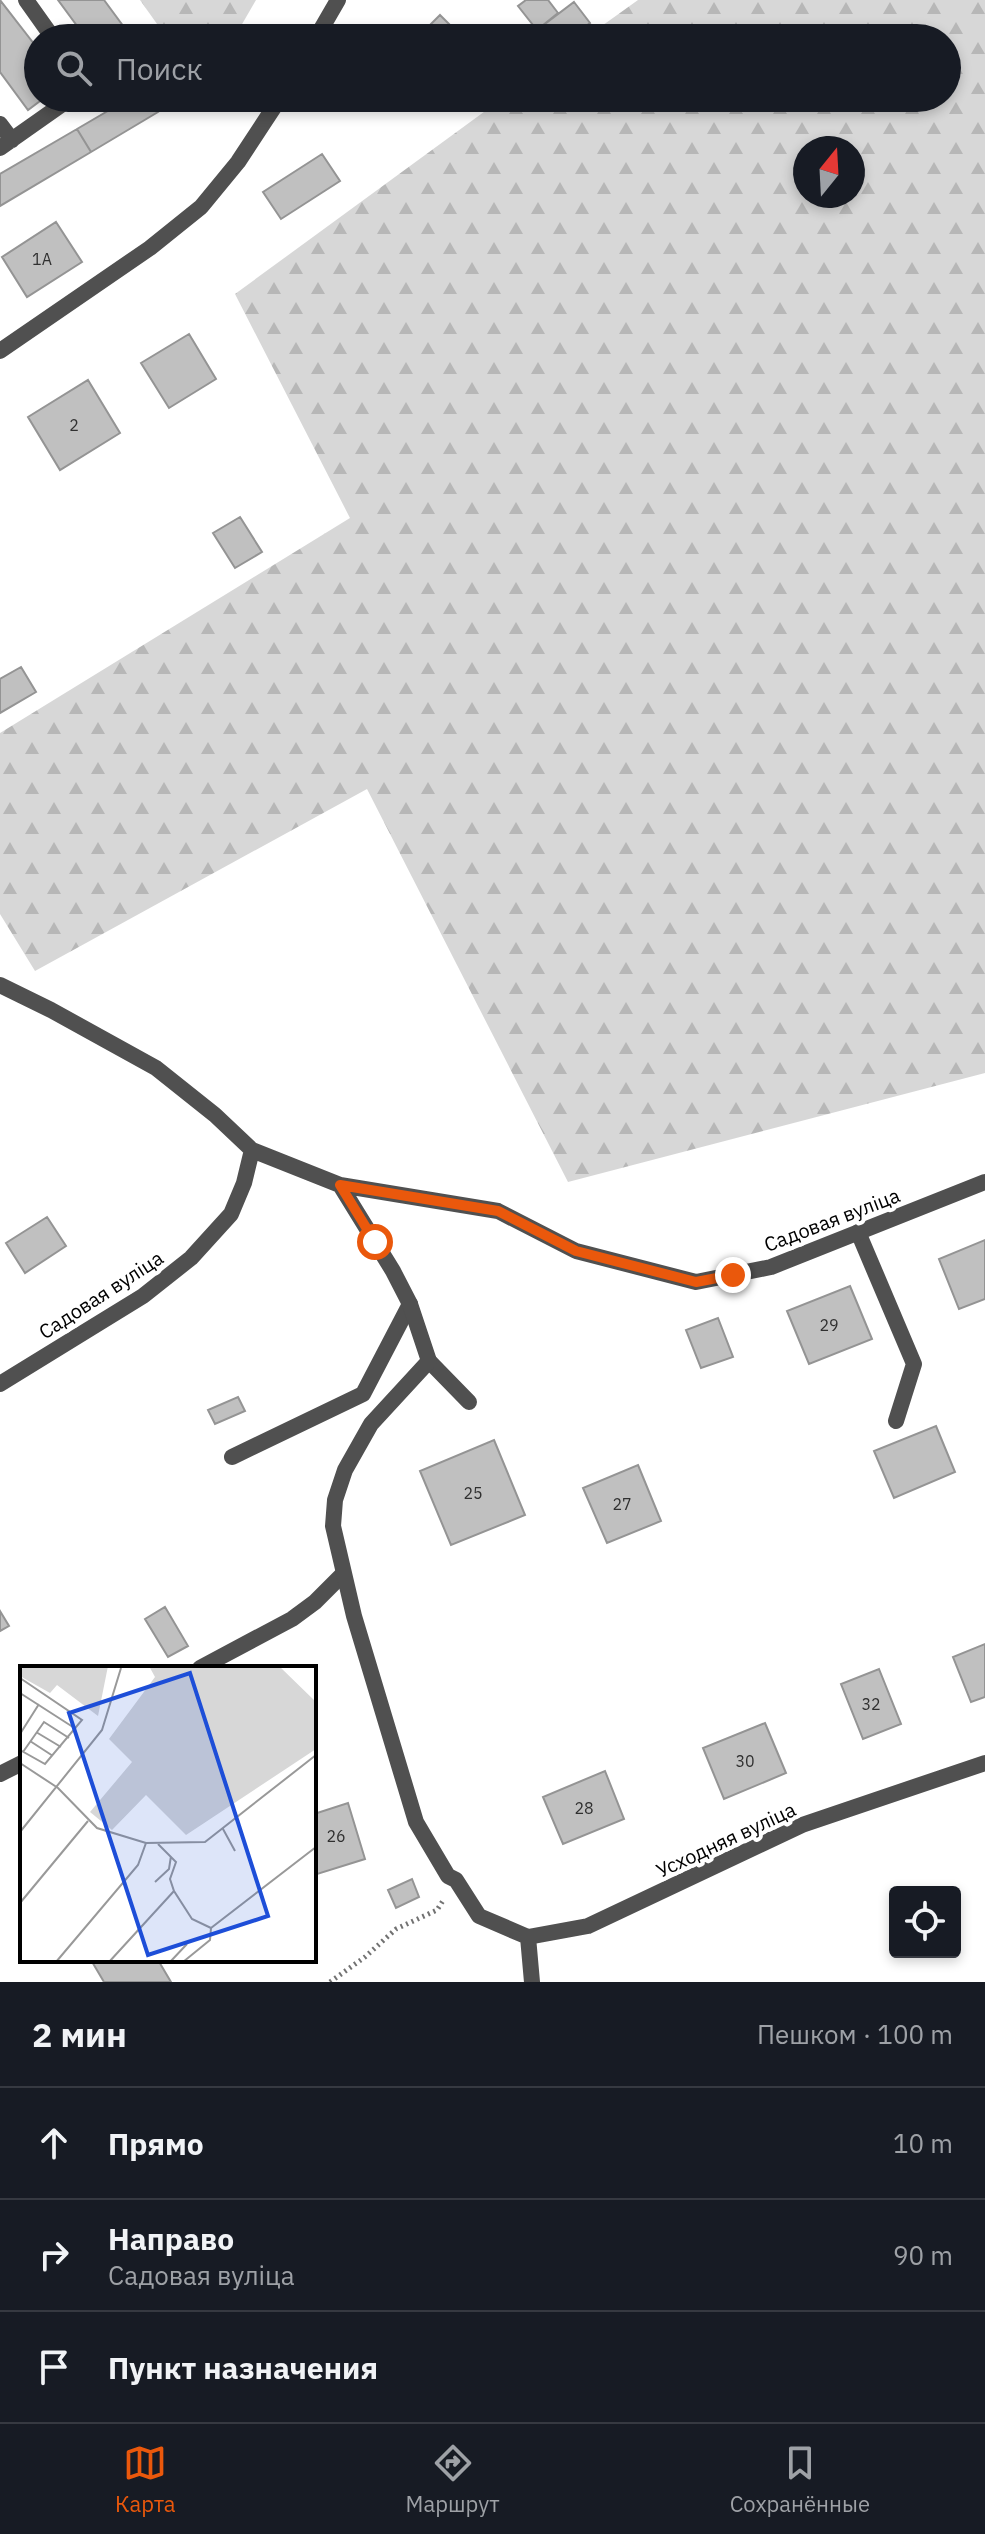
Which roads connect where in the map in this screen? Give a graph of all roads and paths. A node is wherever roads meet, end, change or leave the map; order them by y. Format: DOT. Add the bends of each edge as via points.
graph roads {
  1 [pos="26,0"];
  2 [pos="338,0"];
  3 [pos="43,24"];
  4 [pos="324,24"];
  5 [pos="51,112"];
  6 [pos="271,112"];
  7 [pos="0,124"];
  8 [pos="6,144"];
  9 [pos="0,351"];
  10 [pos="0,985"];
  11 [pos="252,1150"];
  12 [pos="985,1182"];
  13 [pos="340,1185"];
  14 [pos="858,1232"];
  15 [pos="410,1304"];
  16 [pos="429,1361"];
  17 [pos="0,1384"];
  18 [pos="469,1402"];
  19 [pos="896,1421"];
  20 [pos="232,1457"];
  21 [pos="343,1574"];
  22 [pos="204,1666"];
  23 [pos="985,1763"];
  24 [pos="20,1764"];
  25 [pos="0,1774"];
  26 [pos="456,1880"];
  27 [pos="528,1937"];
  28 [pos="330,1982"];
  29 [pos="532,1982"];
  1 -- 3 [label="street"];
  2 -- 4 [label="street"];
  5 -- 8 [label="street"];
  6 -- 9 [label="street" via="201,207"];
  7 -- 8 [label="street"];
  10 -- 11 [label="street" via="156,1068"];
  11 -- 13 [label="street, Садовая вуліца"];
  11 -- 17 [label="street, Садовая вуліца" via="231,1214 191,1258 143,1296"];
  12 -- 14 [label="street, Садовая вуліца"];
  13 -- 14 [label="street, Садовая вуліца" via="498,1211 576,1251 696,1282 771,1267"];
  13 -- 15 [label="street"];
  14 -- 19 [label="street" via="914,1364"];
  15 -- 16 [label="street"];
  15 -- 20 [label="street" via="363,1394"];
  16 -- 18 [label="street"];
  16 -- 21 [label="street" via="371,1424 345,1470 333,1526"];
  21 -- 22 [label="street" via="292,1619"];
  21 -- 26 [label="street" via="416,1822 448,1876"];
  23 -- 27 [label="street, Усходняя вуліца" via="802,1825 588,1926"];
  24 -- 25 [label="street"];
  26 -- 27 [label="street" via="479,1916"];
  26 -- 28 [label="path" via="437,1910 396,1929"];
  27 -- 29 [label="street"];
}
